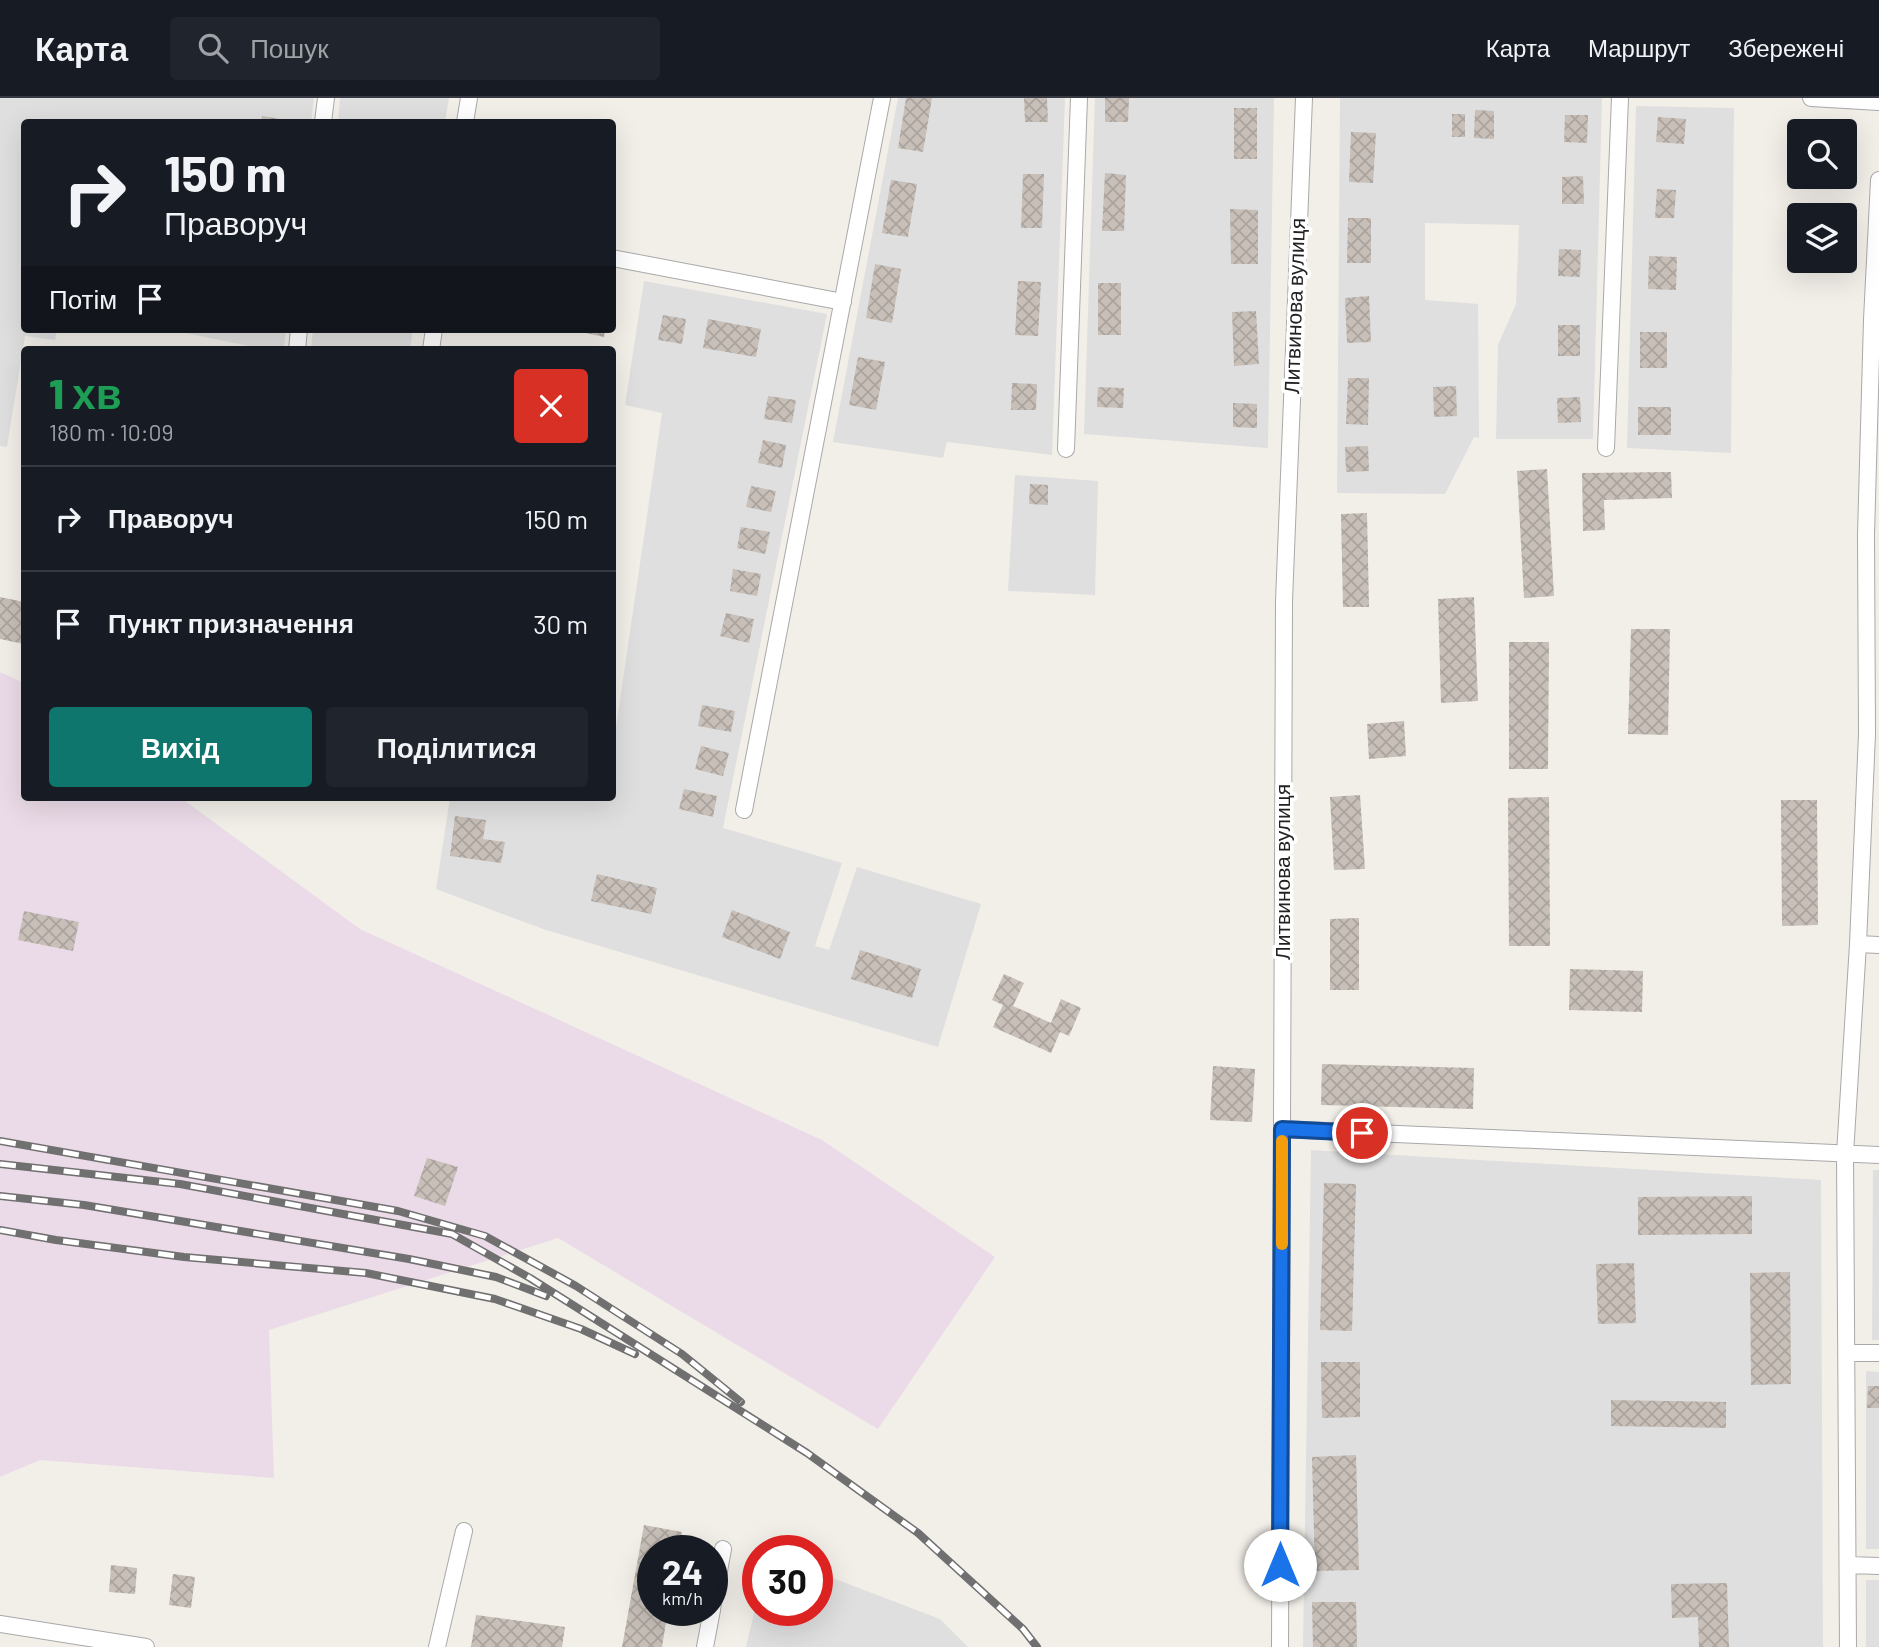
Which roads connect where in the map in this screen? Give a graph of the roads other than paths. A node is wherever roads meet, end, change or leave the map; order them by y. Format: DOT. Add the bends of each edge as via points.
graph roads {
  1 [pos="326,98"];
  2 [pos="469,98"];
  3 [pos="882,98"];
  4 [pos="1079,98"];
  5 [pos="1304,98"];
  6 [pos="1620,98"];
  7 [pos="1811,98"];
  8 [pos="1879,102"];
  9 [pos="323,119"];
  10 [pos="466,119"];
  11 [pos="1879,180"];
  12 [pos="616,259"];
  13 [pos="843,302"];
  14 [pos="1875,320"];
  15 [pos="1606,448"];
  16 [pos="1066,449"];
  17 [pos="1872,535"];
  18 [pos="1873,734"];
  19 [pos="744,810"];
  20 [pos="1858,944"];
  21 [pos="1879,945"];
  22 [pos="1282,1129"];
  23 [pos="1845,1154"];
  24 [pos="1879,1155"];
  25 [pos="1846,1353"];
  26 [pos="1879,1353"];
  27 [pos="464,1531"];
  28 [pos="1848,1565"];
  29 [pos="1879,1566"];
  30 [pos="0,1624"];
  31 [pos="709,1626"];
  32 [pos="146,1647"];
  33 [pos="437,1647"];
  34 [pos="705,1647"];
  35 [pos="1280,1647"];
  36 [pos="1848,1647"];
  1 -- 9 [label="street"];
  2 -- 10 [label="street"];
  3 -- 13 [label="street"];
  4 -- 16 [label="street"];
  5 -- 22 [label="street, Литвинова вулиця" via="1284,601"];
  6 -- 15 [label="street"];
  7 -- 8 [label="street"];
  11 -- 14 [label="street"];
  12 -- 13 [label="street"];
  13 -- 19 [label="street"];
  14 -- 17 [label="street"];
  17 -- 18 [label="street"];
  18 -- 20 [label="street"];
  20 -- 21 [label="street"];
  20 -- 23 [label="street"];
  22 -- 23 [label="street"];
  22 -- 35 [label="street, Литвинова вулиця"];
  23 -- 24 [label="street"];
  23 -- 25 [label="street"];
  25 -- 26 [label="street"];
  25 -- 28 [label="street"];
  27 -- 33 [label="street"];
  28 -- 29 [label="street"];
  28 -- 36 [label="street"];
  30 -- 32 [label="street"];
  31 -- 34 [label="street"];
}
